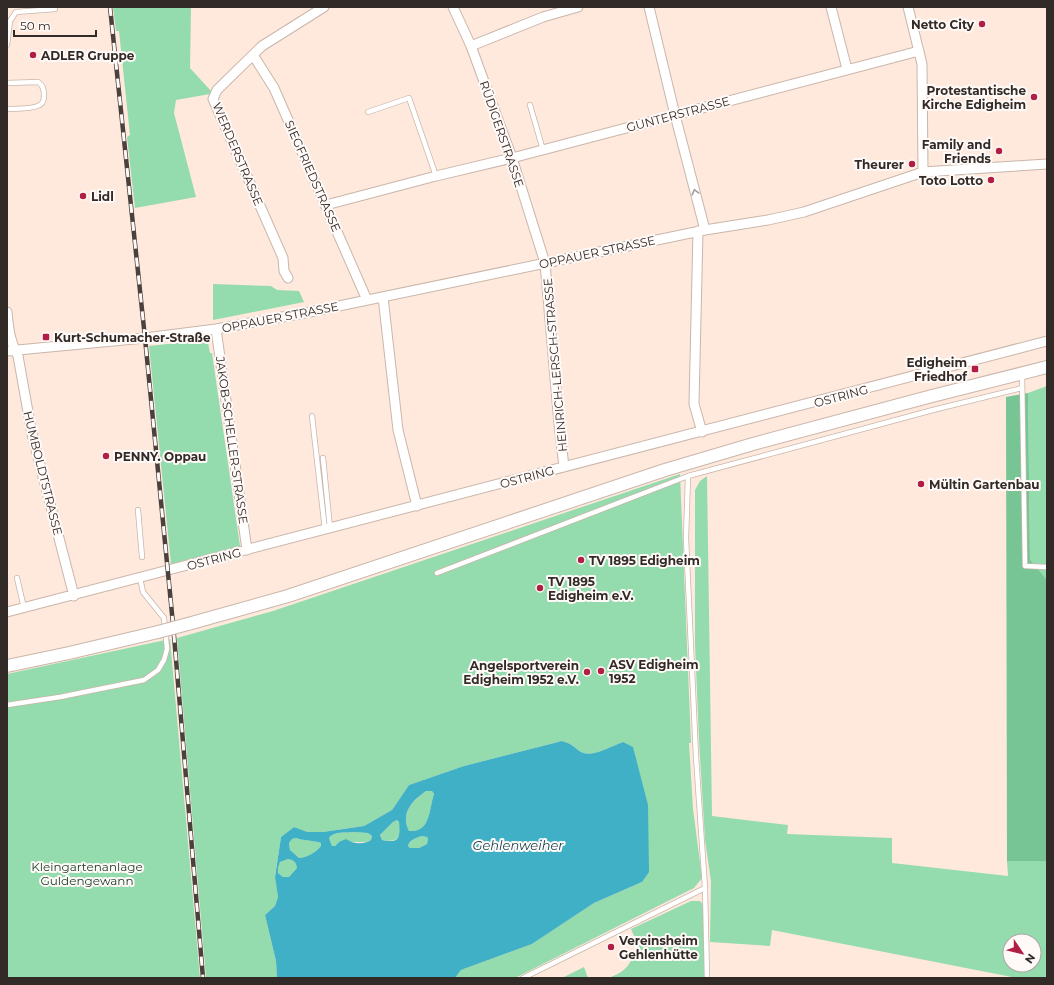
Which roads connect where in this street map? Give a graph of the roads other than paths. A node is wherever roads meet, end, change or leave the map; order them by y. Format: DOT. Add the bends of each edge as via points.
graph roads {
  1 [pos="324,7"];
  2 [pos="453,7"];
  3 [pos="578,7"];
  4 [pos="649,7"];
  5 [pos="831,7"];
  6 [pos="908,7"];
  7 [pos="55,10"];
  8 [pos="8,21"];
  9 [pos="7,45"];
  10 [pos="471,46"];
  11 [pos="919,51"];
  12 [pos="253,54"];
  13 [pos="847,69"];
  14 [pos="7,83"];
  15 [pos="530,105"];
  16 [pos="7,109"];
  17 [pos="368,112"];
  18 [pos="675,115"];
  19 [pos="543,150"];
  20 [pos="512,158"];
  21 [pos="1047,164"];
  22 [pos="923,172"];
  23 [pos="436,176"];
  24 [pos="326,205"];
  25 [pos="701,230"];
  26 [pos="545,263"];
  27 [pos="288,278"];
  28 [pos="383,297"];
  29 [pos="367,300"];
  30 [pos="7,312"];
  31 [pos="216,329"];
  32 [pos="1047,341"];
  33 [pos="11,350"];
  34 [pos="1047,368"];
  35 [pos="1022,373"];
  36 [pos="1022,388"];
  37 [pos="312,416"];
  38 [pos="702,432"];
  39 [pos="322,458"];
  40 [pos="564,467"];
  41 [pos="688,476"];
  42 [pos="417,506"];
  43 [pos="138,510"];
  44 [pos="328,529"];
  45 [pos="247,550"];
  46 [pos="142,557"];
  47 [pos="1047,567"];
  48 [pos="437,573"];
  49 [pos="16,578"];
  50 [pos="140,578"];
  51 [pos="74,596"];
  52 [pos="24,608"];
  53 [pos="7,612"];
  54 [pos="7,666"];
  55 [pos="7,705"];
  56 [pos="705,888"];
  57 [pos="523,978"];
  58 [pos="707,978"];
  1 -- 12 [label="street, WERDERSTRASSE"];
  2 -- 10 [label="street, RÜDIGERSTRASSE"];
  3 -- 10 [label="street" via="543,17"];
  4 -- 18 [label="street"];
  5 -- 13 [label="street"];
  6 -- 11 [label="street"];
  7 -- 8 [label="lane" via="16,12"];
  8 -- 9 [label="lane"];
  10 -- 20 [label="street, RÜDIGERSTRASSE"];
  11 -- 13 [label="street, GUNTERSTRASSE"];
  11 -- 22 [label="street" via="922,64"];
  12 -- 24 [label="street, SIEGFRIEDSTRASSE" via="274,88"];
  12 -- 27 [label="street, WERDERSTRASSE" via="217,90 213,99 283,258 284,271"];
  13 -- 18 [label="street, GUNTERSTRASSE"];
  14 -- 16 [label="lane" via="38,82 42,84 44,91 44,100 36,107"];
  15 -- 19 [label="lane"];
  17 -- 23 [label="lane" via="409,98"];
  18 -- 19 [label="street, GUNTERSTRASSE"];
  25 -- 18 [label="street, one-way"];
  19 -- 20 [label="street, GUNTERSTRASSE"];
  20 -- 23 [label="street, GUNTERSTRASSE"];
  20 -- 26 [label="street, RÜDIGERSTRASSE"];
  21 -- 22 [label="street, OPPAUER STRASSE"];
  22 -- 25 [label="street, OPPAUER STRASSE" via="804,212"];
  23 -- 24 [label="street, GUNTERSTRASSE"];
  24 -- 29 [label="street, SIEGFRIEDSTRASSE"];
  25 -- 26 [label="street, OPPAUER STRASSE"];
  25 -- 38 [label="street" via="694,404"];
  26 -- 28 [label="street, OPPAUER STRASSE"];
  26 -- 40 [label="street, HEINRICH-LERSCH-STRASSE"];
  28 -- 29 [label="street, OPPAUER STRASSE"];
  28 -- 42 [label="street" via="398,430"];
  29 -- 31 [label="street, OPPAUER STRASSE"];
  30 -- 33 [label="street, HUMBOLDTSTRASSE"];
  31 -- 33 [label="street, OPPAUER STRASSE"];
  31 -- 45 [label="street, JAKOB-SCHELLER-STRASSE"];
  32 -- 38 [label="street, OSTRING"];
  33 -- 51 [label="street, HUMBOLDTSTRASSE" via="19,362 32,434"];
  34 -- 35 [label="street, OSTRING"];
  35 -- 36 [label="lane"];
  35 -- 54 [label="street, OSTRING, bridge" via="672,468 288,596 158,632"];
  36 -- 41 [label="lane"];
  36 -- 47 [label="lane" via="1025,566"];
  37 -- 44 [label="lane"];
  38 -- 40 [label="street, OSTRING"];
  39 -- 44 [label="lane"];
  40 -- 42 [label="street, OSTRING"];
  41 -- 48 [label="lane"];
  41 -- 56 [label="lane" via="686,538"];
  42 -- 44 [label="street, OSTRING"];
  43 -- 46 [label="lane"];
  44 -- 45 [label="street, OSTRING"];
  45 -- 50 [label="street, OSTRING"];
  49 -- 52 [label="lane"];
  50 -- 51 [label="street, OSTRING"];
  50 -- 55 [label="lane" via="143,592 164,618 167,649 158,670 144,680"];
  51 -- 52 [label="street, OSTRING"];
  52 -- 53 [label="street, OSTRING"];
  56 -- 57 [label="lane"];
  56 -- 58 [label="lane"];
}
